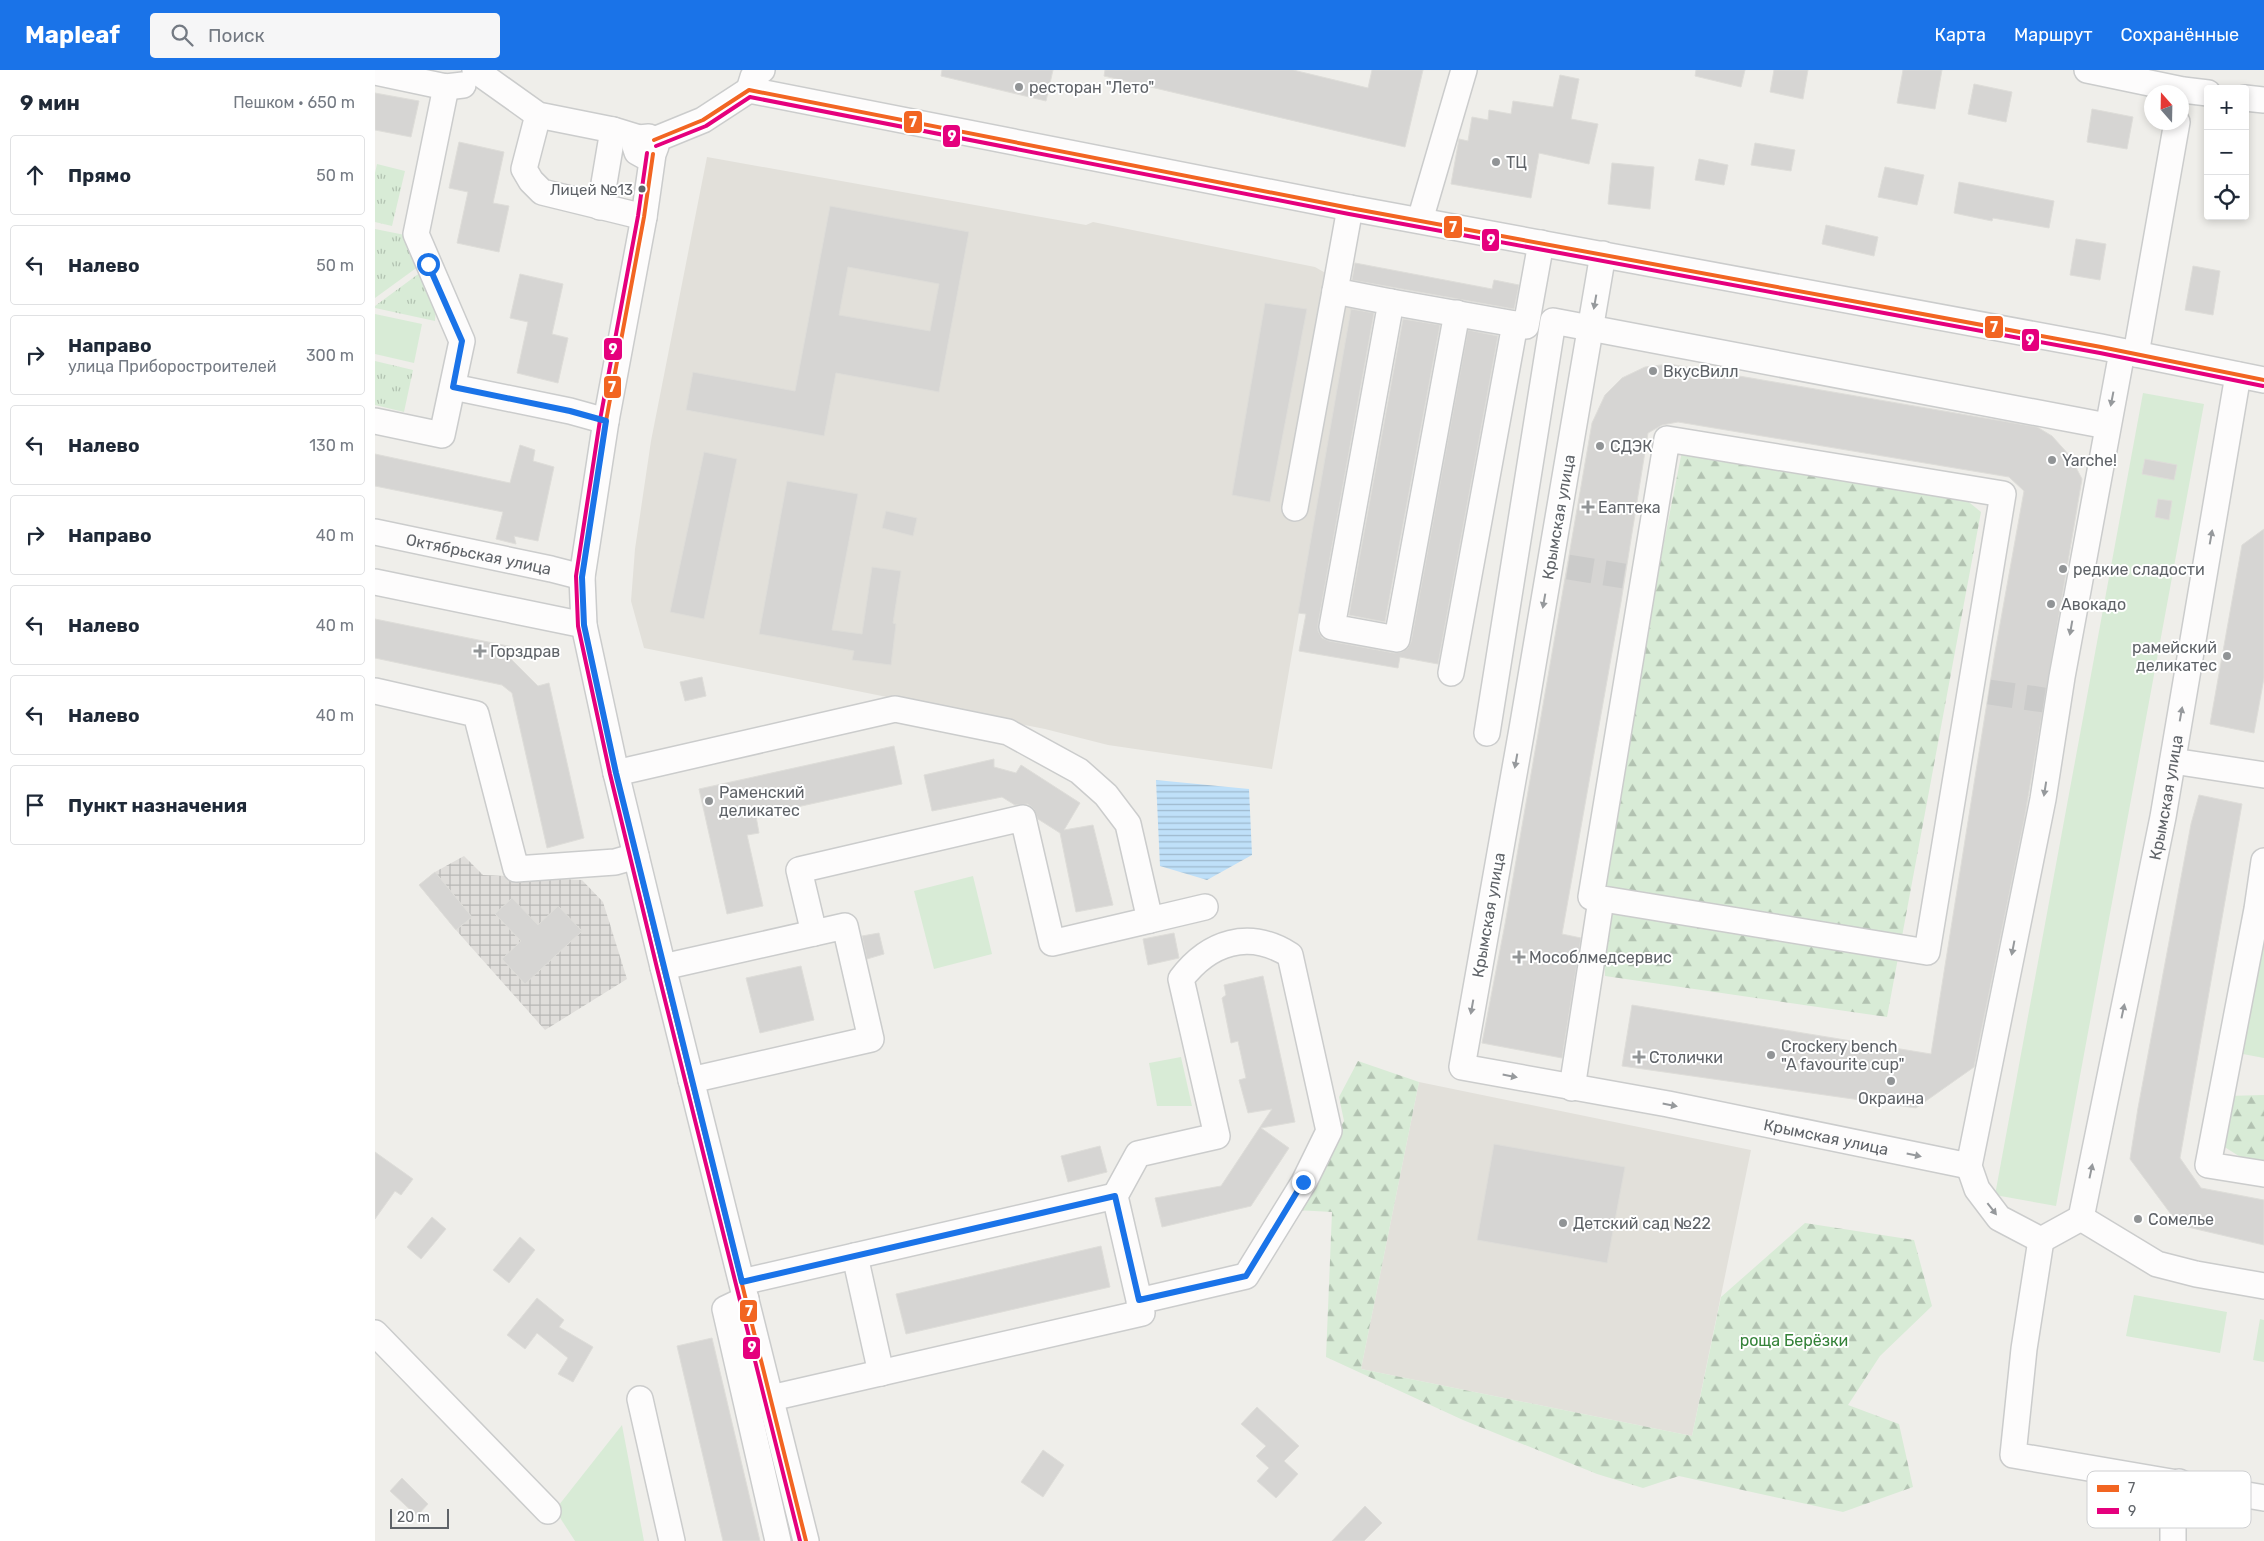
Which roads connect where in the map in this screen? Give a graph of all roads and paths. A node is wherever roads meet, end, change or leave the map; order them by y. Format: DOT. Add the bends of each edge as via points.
graph roads {
  1 [pos="1464,70"];
  2 [pos="2087,70"];
  3 [pos="375,72"];
  4 [pos="483,76"];
  5 [pos="755,80"];
  6 [pos="2177,85"];
  7 [pos="446,87"];
  8 [pos="2189,88"];
  9 [pos="2204,92"];
  10 [pos="2249,98"];
  11 [pos="2264,100"];
  12 [pos="538,115"];
  13 [pos="613,130"];
  14 [pos="2175,130"];
  15 [pos="649,144"];
  16 [pos="600,207"];
  17 [pos="1350,208"];
  18 [pos="644,217"];
  19 [pos="1421,220"];
  20 [pos="1541,243"];
  21 [pos="1603,254"];
  22 [pos="1335,291"];
  23 [pos="1391,302"];
  24 [pos="1457,313"];
  25 [pos="1515,324"];
  26 [pos="1590,328"];
  27 [pos="2129,353"];
  28 [pos="2238,375"];
  29 [pos="2264,380"];
  30 [pos="453,387"];
  31 [pos="375,421"];
  32 [pos="606,421"];
  33 [pos="2107,426"];
  34 [pos="1295,508"];
  35 [pos="375,532"];
  36 [pos="582,577"];
  37 [pos="375,582"];
  38 [pos="584,625"];
  39 [pos="1451,673"];
  40 [pos="375,691"];
  41 [pos="1487,733"];
  42 [pos="2173,761"];
  43 [pos="616,773"];
  44 [pos="2264,776"];
  45 [pos="636,856"];
  46 [pos="2264,861"];
  47 [pos="1601,900"];
  48 [pos="1205,907"];
  49 [pos="2261,911"];
  50 [pos="1150,920"];
  51 [pos="814,933"];
  52 [pos="663,967"];
  53 [pos="691,1080"];
  54 [pos="1571,1088"];
  55 [pos="1969,1166"];
  56 [pos="2264,1174"];
  57 [pos="1115,1196"];
  58 [pos="2081,1218"];
  59 [pos="2041,1240"];
  60 [pos="855,1256"];
  61 [pos="2264,1286"];
  62 [pos="744,1291"];
  63 [pos="1139,1300"];
  64 [pos="375,1333"];
  65 [pos="881,1373"];
  66 [pos="771,1398"];
  67 [pos="640,1399"];
  68 [pos="2111,1471"];
  69 [pos="2251,1496"];
  70 [pos="2264,1498"];
  71 [pos="548,1511"];
  72 [pos="2173,1528"];
  73 [pos="672,1541"];
  74 [pos="777,1541"];
  75 [pos="806,1541"];
  76 [pos="2173,1541"];
  1 -- 19 [label="street"];
  2 -- 6 [label="street"];
  3 -- 7 [label="street"];
  4 -- 7 [label="street"];
  4 -- 12 [label="street"];
  5 -- 15 [label="street" via="703,120"];
  5 -- 17 [label="street"];
  7 -- 30 [label="street" via="416,234 462,341"];
  8 -- 9 [label="street"];
  10 -- 11 [label="street"];
  12 -- 13 [label="street"];
  12 -- 16 [label="street" via="525,169 531,181 542,192"];
  13 -- 15 [label="street"];
  13 -- 16 [label="street"];
  14 -- 27 [label="street"];
  15 -- 18 [label="street"];
  16 -- 18 [label="street"];
  17 -- 19 [label="street"];
  17 -- 22 [label="street"];
  18 -- 32 [label="street"];
  19 -- 20 [label="street"];
  20 -- 21 [label="street"];
  20 -- 25 [label="street" via="1526,326"];
  21 -- 26 [label="street, Крымская улица, one-way"];
  21 -- 27 [label="street"];
  22 -- 23 [label="street"];
  22 -- 34 [label="street"];
  23 -- 24 [label="street"];
  23 -- 24 [label="street" via="1331,627 1378,636 1397,639"];
  24 -- 25 [label="street"];
  25 -- 39 [label="street"];
  26 -- 33 [label="street"];
  26 -- 41 [label="street" via="1553,321"];
  26 -- 54 [label="street, Крымская улица, one-way" via="1559,566 1462,1067"];
  27 -- 28 [label="street"];
  27 -- 33 [label="street, one-way"];
  28 -- 29 [label="street"];
  42 -- 28 [label="street, Крымская улица, one-way"];
  30 -- 31 [label="street" via="442,435"];
  30 -- 32 [label="street"];
  32 -- 36 [label="street"];
  33 -- 55 [label="street, one-way" via="2051,701 2043,799"];
  35 -- 36 [label="street, Октябрьская улица"];
  36 -- 38 [label="street"];
  37 -- 38 [label="street"];
  38 -- 43 [label="street"];
  40 -- 45 [label="street" via="476,714 516,869 615,862"];
  42 -- 44 [label="street"];
  58 -- 42 [label="street, Крымская улица, one-way"];
  43 -- 45 [label="street"];
  43 -- 50 [label="street" via="895,709 1008,732 1079,770 1107,795 1128,824"];
  45 -- 52 [label="street"];
  46 -- 49 [label="street"];
  47 -- 47 [label="street" via="1591,897 1634,578 1667,439 2003,494 1980,690 1927,952"];
  47 -- 54 [label="street"];
  48 -- 50 [label="street"];
  49 -- 56 [label="street" via="2208,1165"];
  50 -- 51 [label="street" via="1052,943 1023,818 799,870"];
  51 -- 52 [label="street"];
  51 -- 53 [label="street" via="845,926 871,1039"];
  52 -- 53 [label="street"];
  53 -- 62 [label="street"];
  54 -- 55 [label="street, Крымская улица, one-way" via="1667,1104"];
  55 -- 59 [label="street, one-way" via="1977,1189 1999,1218"];
  57 -- 60 [label="street"];
  57 -- 63 [label="street"];
  57 -- 63 [label="street" via="1138,1154 1217,1136 1181,979 1200,957 1229,944 1258,942 1290,955 1329,1131 1303,1182 1246,1276"];
  58 -- 59 [label="street"];
  58 -- 61 [label="street" via="2157,1264"];
  59 -- 68 [label="street" via="2024,1350 2013,1455"];
  60 -- 62 [label="street"];
  60 -- 65 [label="street"];
  62 -- 66 [label="street"];
  62 -- 74 [label="street" via="725,1309"];
  63 -- 65 [label="street" via="1142,1313"];
  64 -- 71 [label="street"];
  65 -- 66 [label="street"];
  66 -- 75 [label="street"];
  67 -- 73 [label="street"];
  69 -- 70 [label="street"];
  72 -- 76 [label="street"];
}
